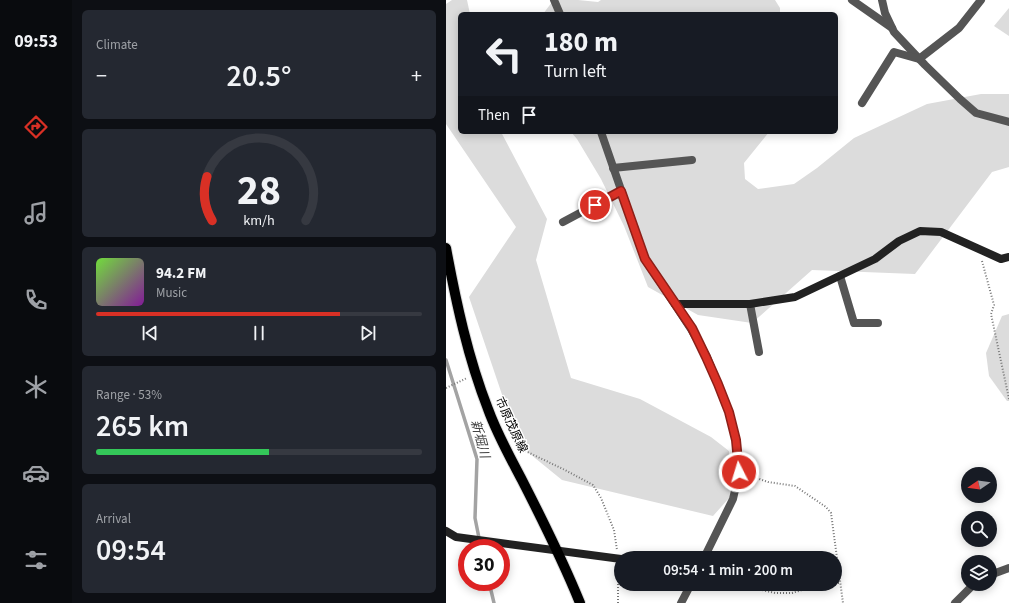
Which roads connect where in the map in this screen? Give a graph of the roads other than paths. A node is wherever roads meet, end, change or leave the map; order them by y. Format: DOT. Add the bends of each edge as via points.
graph roads {
  1 [pos="554,0"];
  2 [pos="852,0"];
  3 [pos="882,0"];
  4 [pos="981,0"];
  5 [pos="559,12"];
  6 [pos="892,28"];
  7 [pos="919,59"];
  8 [pos="862,103"];
  9 [pos="1009,122"];
  10 [pos="602,134"];
  11 [pos="692,160"];
  12 [pos="613,168"];
  13 [pos="621,191"];
  14 [pos="563,222"];
  15 [pos="446,248"];
  16 [pos="1009,257"];
  17 [pos="840,276"];
  18 [pos="675,304"];
  19 [pos="750,304"];
  20 [pos="878,323"];
  21 [pos="759,352"];
  22 [pos="446,531"];
  23 [pos="558,551"];
  24 [pos="707,551"];
  25 [pos="614,558"];
  26 [pos="1009,568"];
  27 [pos="997,572"];
  28 [pos="687,591"];
  29 [pos="967,591"];
  30 [pos="580,603"];
  31 [pos="681,603"];
  32 [pos="954,603"];
  1 -- 5 [label="street"];
  2 -- 6 [label="street"];
  3 -- 6 [label="street"];
  4 -- 7 [label="street" via="959,28"];
  6 -- 7 [label="street"];
  7 -- 8 [label="street" via="894,52"];
  7 -- 9 [label="street" via="976,113"];
  10 -- 12 [label="street"];
  11 -- 12 [label="street"];
  12 -- 13 [label="street"];
  13 -- 14 [label="street"];
  13 -- 18 [label="street" via="645,259"];
  15 -- 23 [label="main road, 市原茂原線" via="461,320 488,411"];
  16 -- 17 [label="street" via="1001,258 941,232 920,231 900,241 875,259"];
  17 -- 19 [label="street" via="795,297"];
  17 -- 20 [label="street" via="854,323"];
  18 -- 19 [label="street"];
  18 -- 24 [label="street" via="692,328 706,357 729,412 736,440 739,472 733,499"];
  19 -- 21 [label="street"];
  22 -- 23 [label="street" via="456,537"];
  23 -- 25 [label="street"];
  23 -- 30 [label="main road, 市原茂原線"];
  26 -- 27 [label="street"];
  28 -- 31 [label="street"];
  29 -- 32 [label="street"];
}
